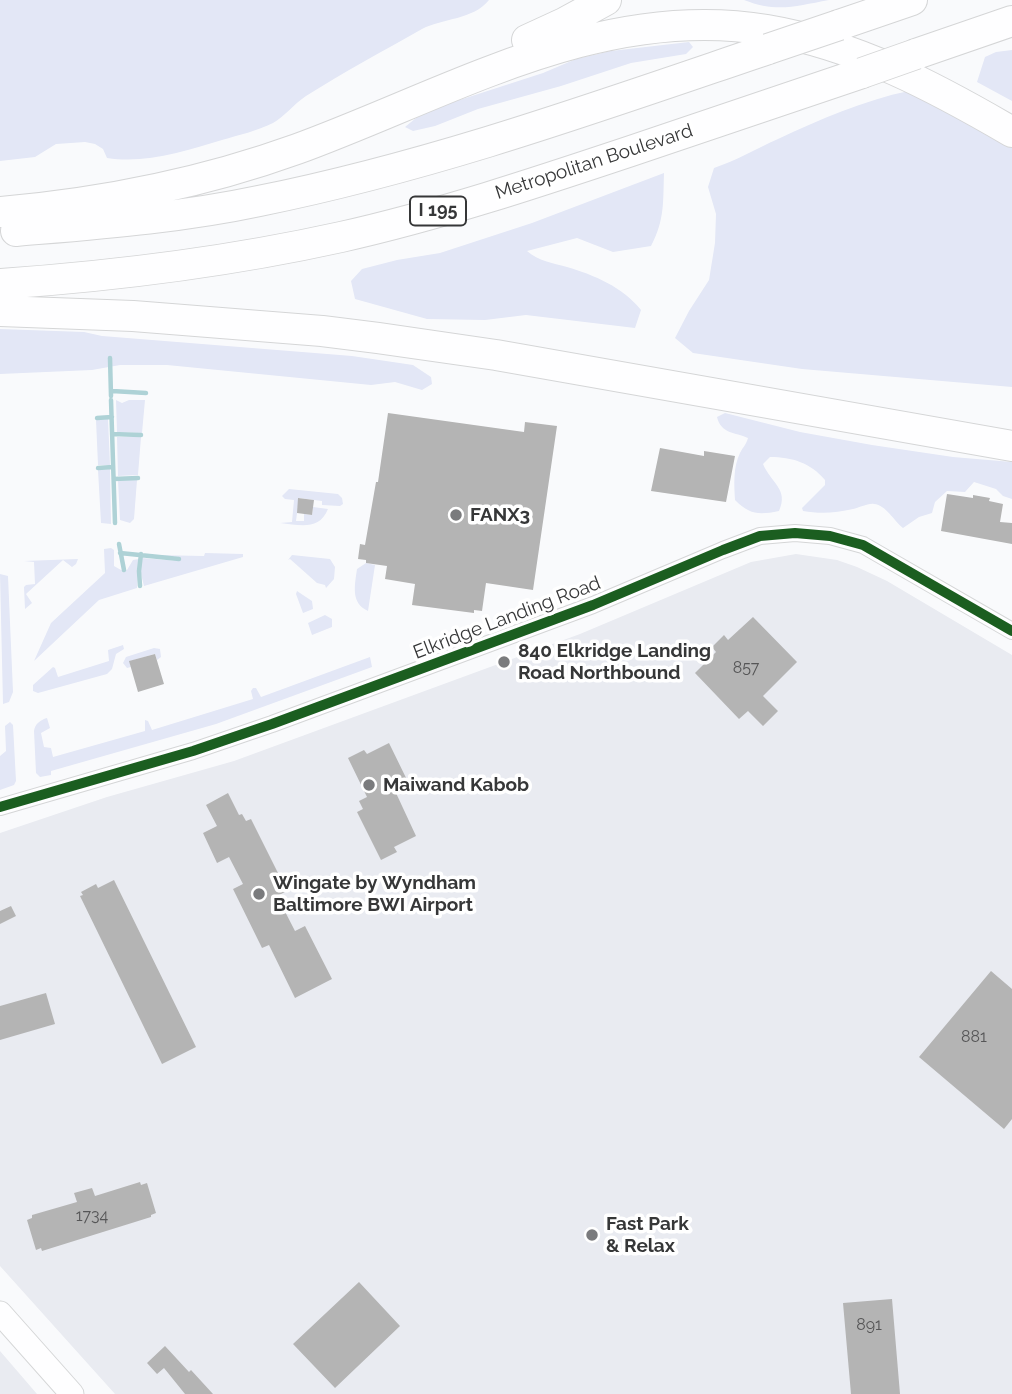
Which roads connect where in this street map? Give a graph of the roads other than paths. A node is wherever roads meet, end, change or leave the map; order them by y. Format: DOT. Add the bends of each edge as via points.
graph roads {
  1 [pos="606,0"];
  2 [pos="912,0"];
  3 [pos="1012,21"];
  4 [pos="396,108"];
  5 [pos="1012,132"];
  6 [pos="0,212"];
  7 [pos="0,232"];
  8 [pos="0,284"];
  9 [pos="0,311"];
  10 [pos="1012,446"];
  11 [pos="1012,631"];
  12 [pos="0,807"];
  13 [pos="0,1314"];
  14 [pos="72,1394"];
  1 -- 4 [label="highway"];
  2 -- 7 [label="highway, bridge" via="526,131 330,186 118,223"];
  3 -- 8 [label="highway, Metropolitan Boulevard / I 195, bridge" via="540,181 343,236 187,266"];
  4 -- 5 [label="highway" via="576,42 654,27 709,26 766,30 816,41 901,71"];
  4 -- 6 [label="highway" via="298,149 203,180 101,201"];
  9 -- 10 [label="highway" via="133,316 378,338"];
  11 -- 12 [label="street, Elkridge Landing Road" via="863,545 830,536 760,536 563,616 272,724"];
  13 -- 14 [label="main road"];
}
